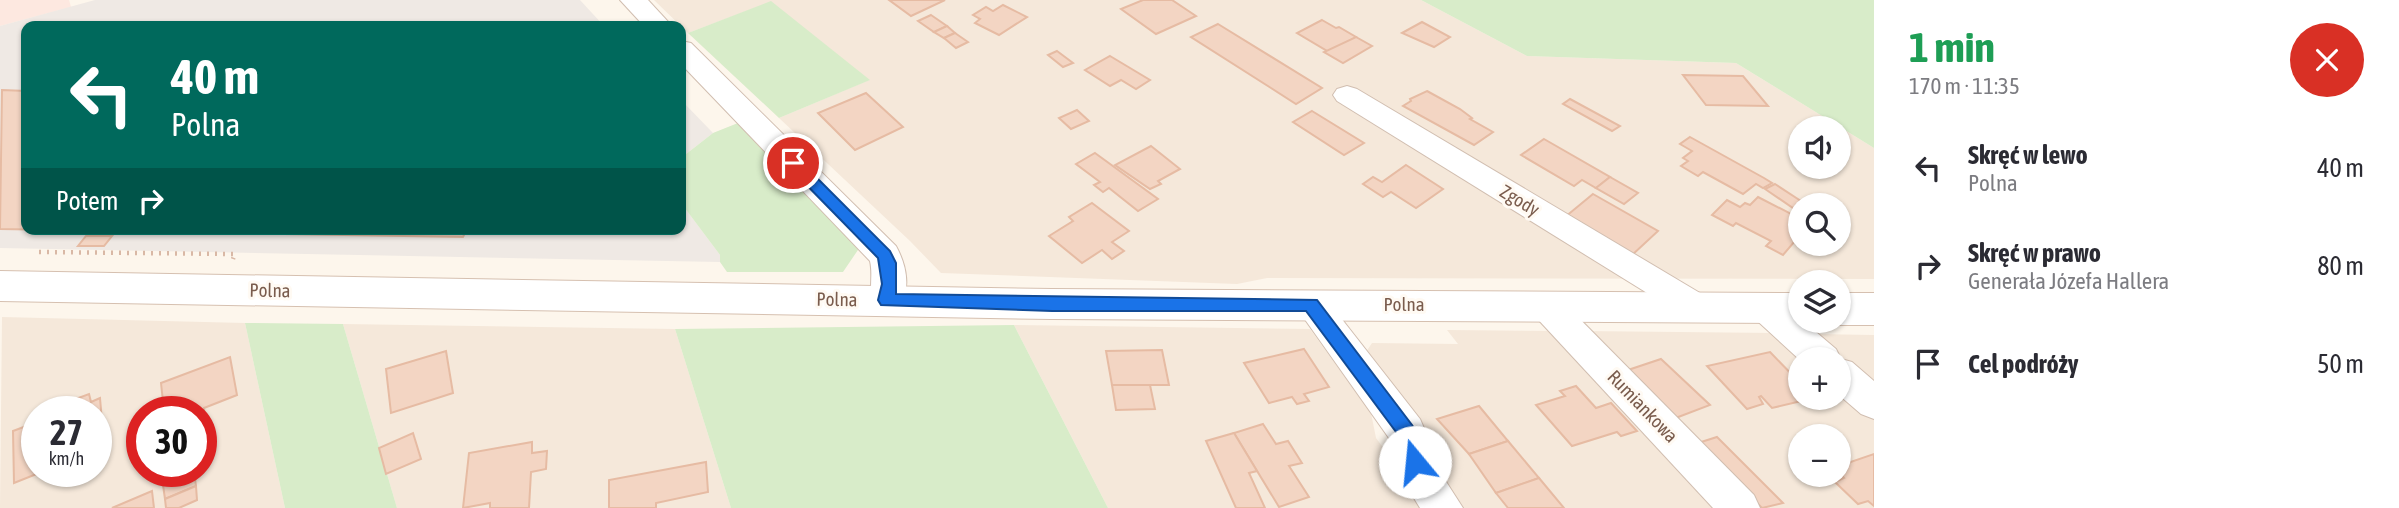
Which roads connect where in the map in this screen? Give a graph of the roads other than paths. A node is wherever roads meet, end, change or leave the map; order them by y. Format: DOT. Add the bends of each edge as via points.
graph roads {
  1 [pos="633,0"];
  2 [pos="654,21"];
  3 [pos="686,54"];
  4 [pos="1347,95"];
  5 [pos="0,286"];
  6 [pos="887,300"];
  7 [pos="1311,304"];
  8 [pos="1545,305"];
  9 [pos="1693,305"];
  10 [pos="1782,307"];
  11 [pos="1851,309"];
  12 [pos="1874,309"];
  13 [pos="1814,347"];
  14 [pos="1851,383"];
  15 [pos="1874,403"];
  16 [pos="1443,508"];
  17 [pos="1741,508"];
  1 -- 2 [label="street"];
  3 -- 6 [label="street" via="884,255 890,284"];
  4 -- 9 [label="street, Zgody"];
  5 -- 6 [label="street, Polna"];
  6 -- 7 [label="street, Polna"];
  7 -- 8 [label="street, Polna"];
  7 -- 16 [label="street" via="1406,431 1418,472"];
  8 -- 9 [label="street, Polna"];
  8 -- 17 [label="street, Rumiankowa"];
  9 -- 10 [label="street, Polna"];
  10 -- 13 [label="street"];
  11 -- 12 [label="street"];
  14 -- 15 [label="street"];
}
